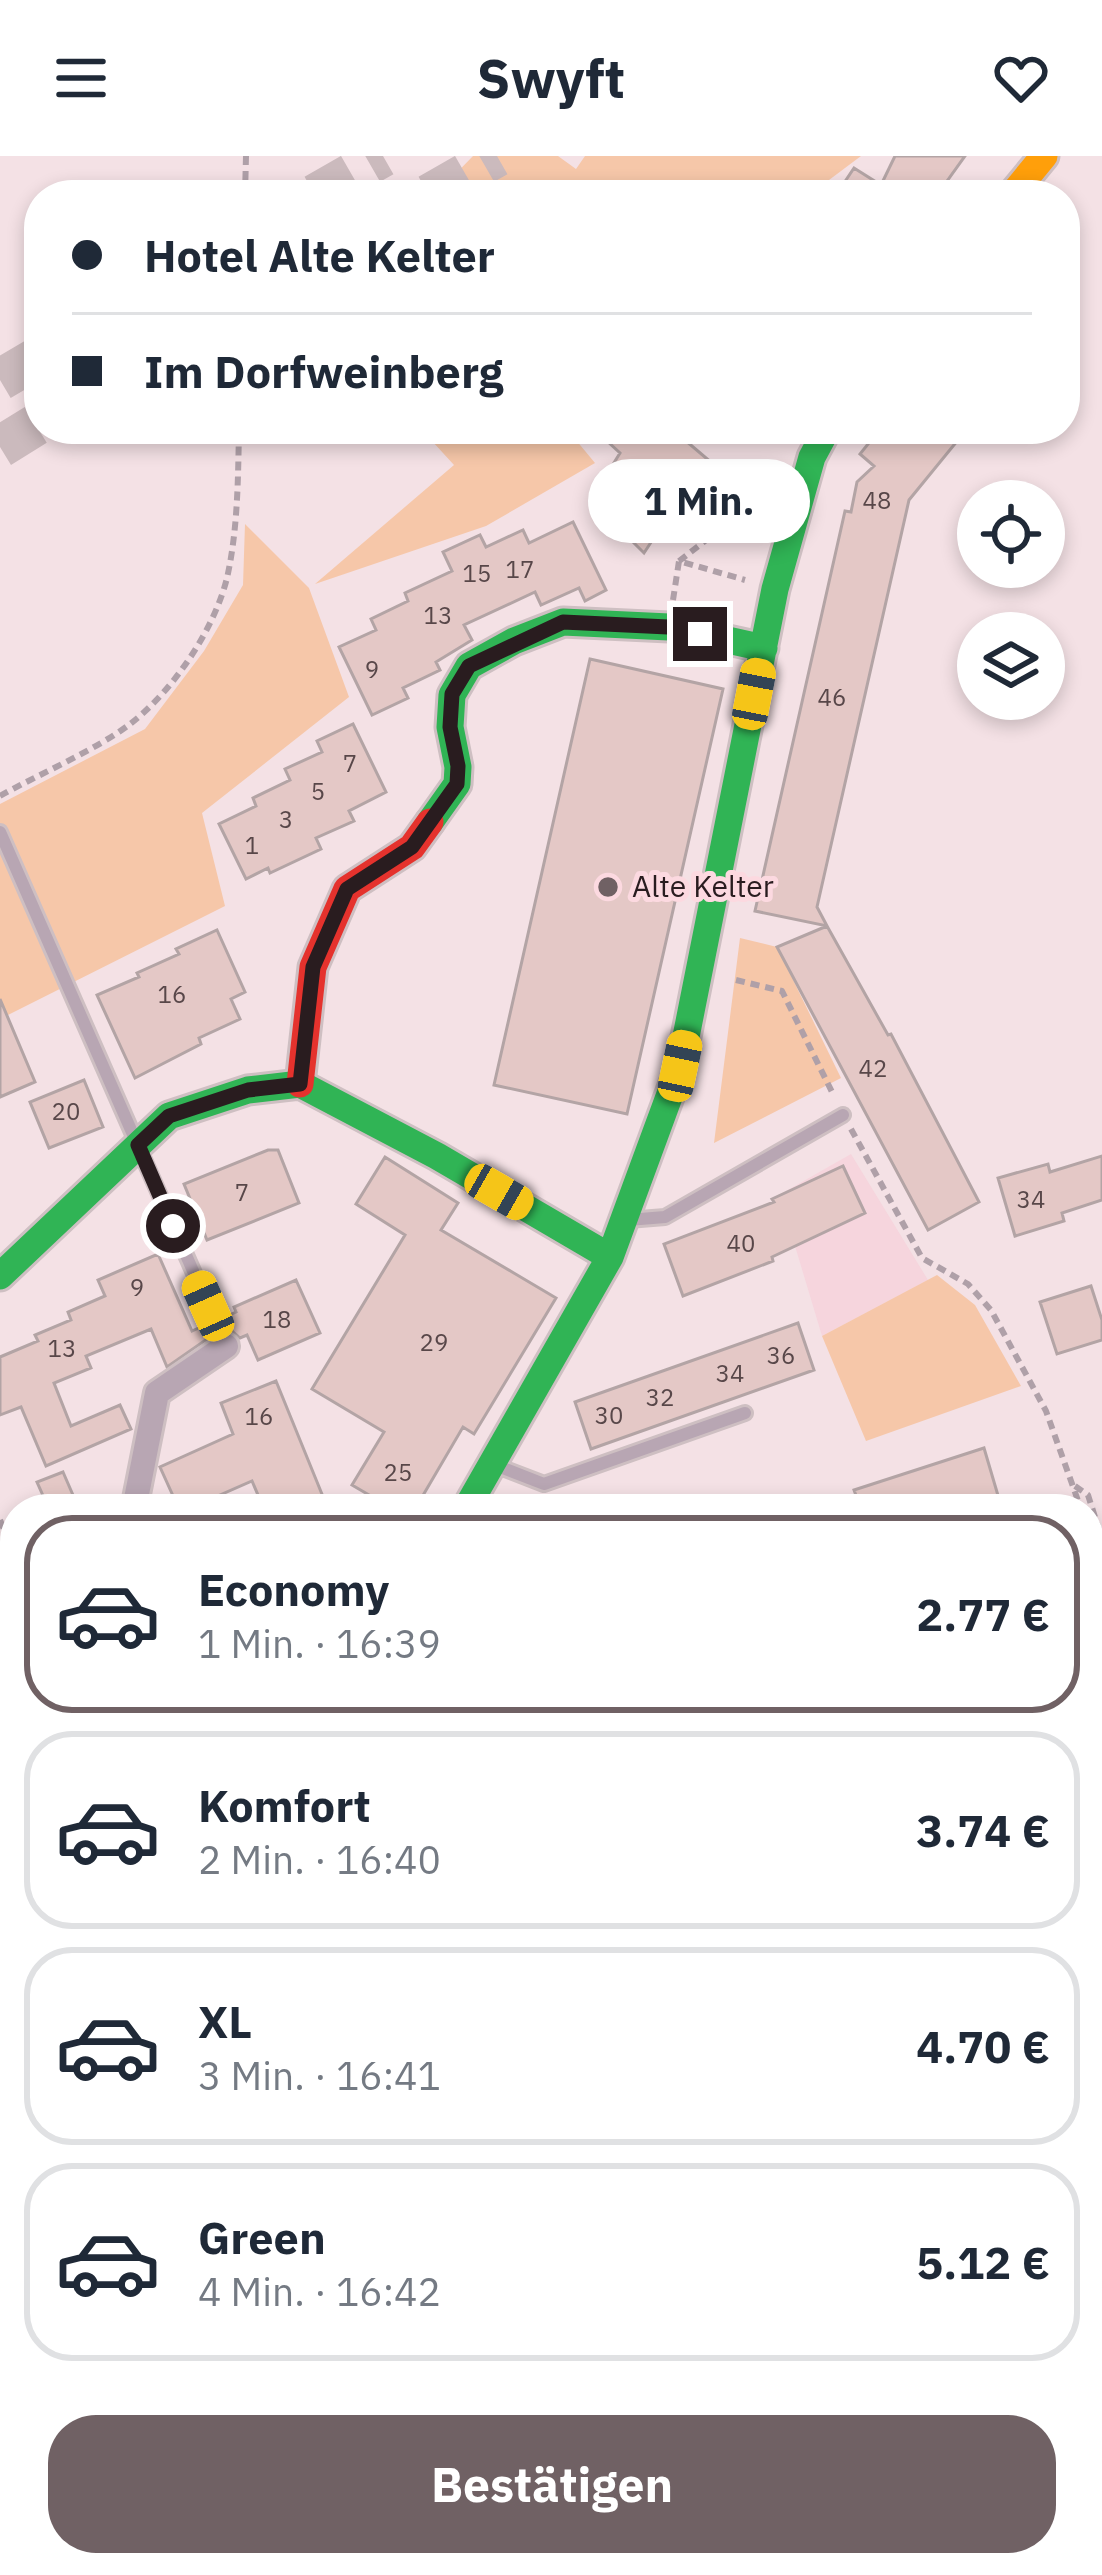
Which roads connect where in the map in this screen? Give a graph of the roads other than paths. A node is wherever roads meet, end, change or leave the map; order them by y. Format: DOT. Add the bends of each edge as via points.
graph roads {
  1 [pos="1044,156"];
  2 [pos="1024,180"];
  3 [pos="819,444"];
  4 [pos="764,647"];
  5 [pos="0,832"];
  6 [pos="300,1084"];
  7 [pos="843,1115"];
  8 [pos="138,1145"];
  9 [pos="627,1220"];
  10 [pos="610,1257"];
  11 [pos="0,1276"];
  12 [pos="226,1346"];
  13 [pos="745,1413"];
  14 [pos="494,1465"];
  15 [pos="137,1494"];
  16 [pos="476,1494"];
  1 -- 2 [label="street"];
  3 -- 4 [label="street"];
  4 -- 6 [label="street" via="668,627 563,622 469,666 452,694 457,784 412,847 347,889 313,967"];
  4 -- 9 [label="street" via="680,1066"];
  5 -- 8 [label="lane"];
  6 -- 8 [label="street" via="248,1090 169,1116"];
  6 -- 10 [label="street" via="442,1146"];
  7 -- 9 [label="lane" via="665,1217"];
  8 -- 11 [label="street"];
  8 -- 12 [label="lane"];
  9 -- 10 [label="street"];
  10 -- 14 [label="street"];
  12 -- 15 [label="street" via="158,1393"];
  13 -- 14 [label="lane" via="544,1484"];
  14 -- 16 [label="street"];
}
